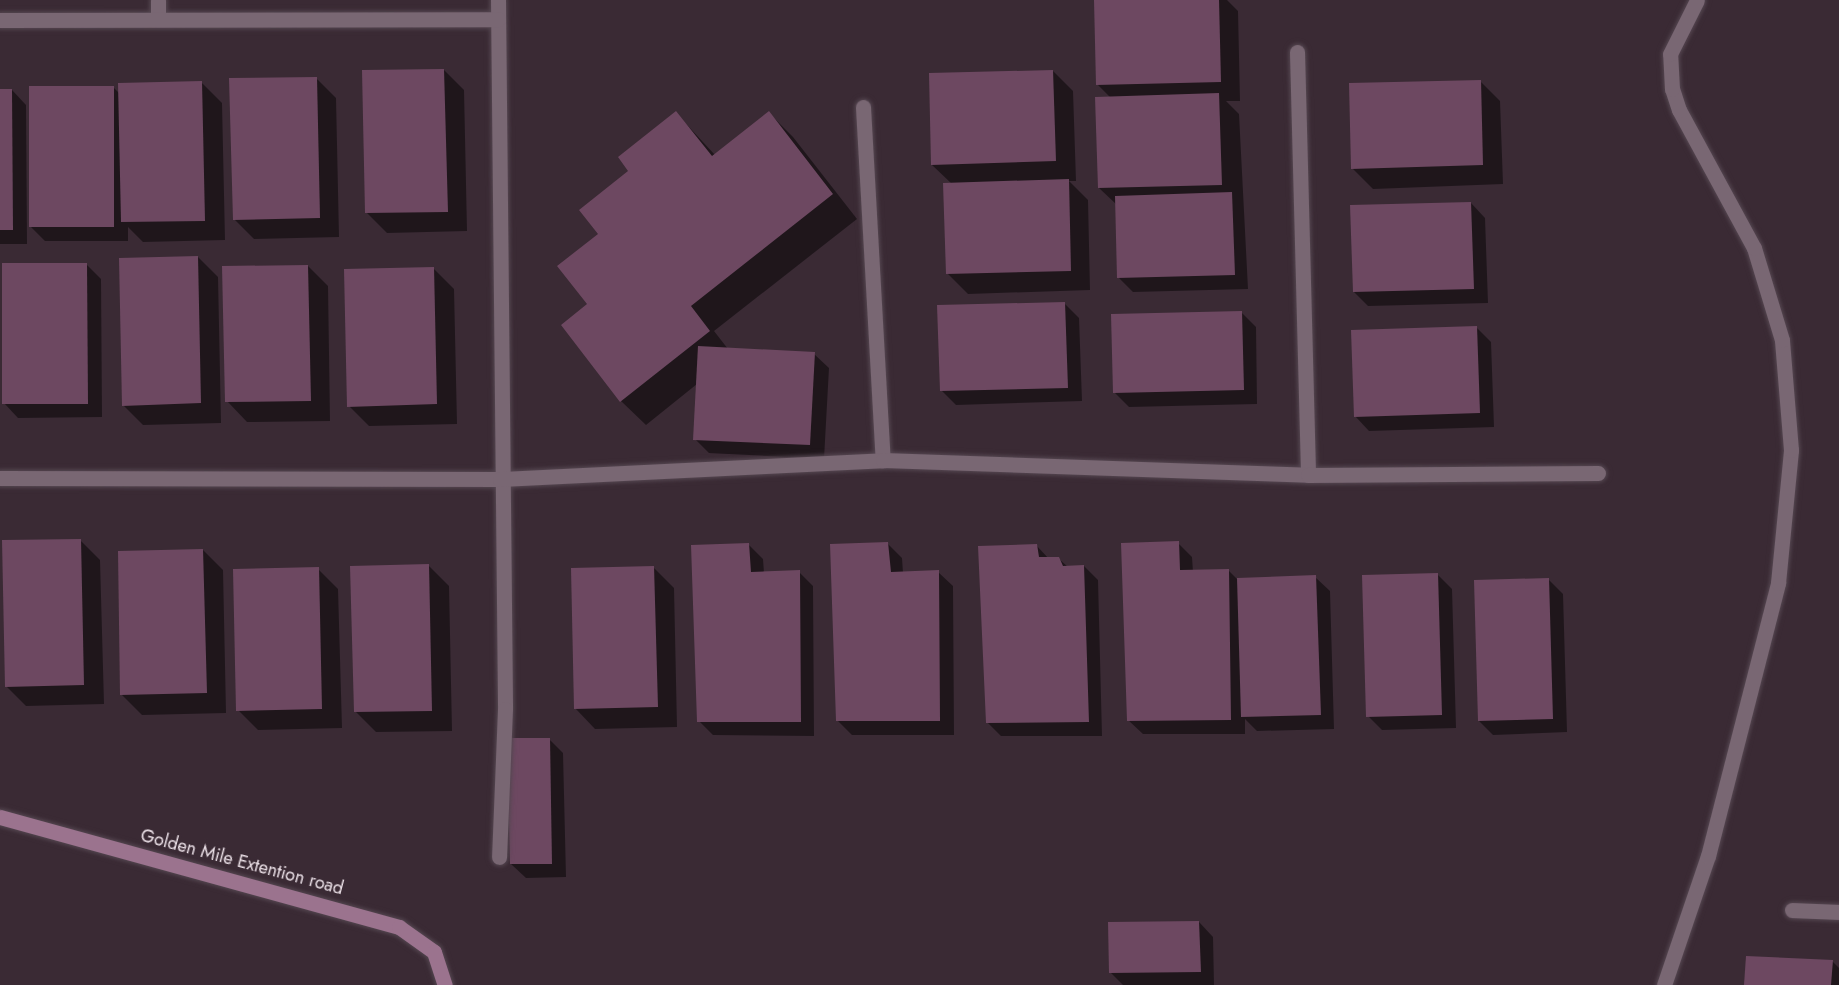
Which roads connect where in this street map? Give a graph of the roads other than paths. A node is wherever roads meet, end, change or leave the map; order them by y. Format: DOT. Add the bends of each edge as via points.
graph roads {
  1 [pos="158,0"];
  2 [pos="498,0"];
  3 [pos="1697,0"];
  4 [pos="158,19"];
  5 [pos="498,19"];
  6 [pos="0,20"];
  7 [pos="1297,52"];
  8 [pos="863,107"];
  9 [pos="883,460"];
  10 [pos="1598,473"];
  11 [pos="1308,475"];
  12 [pos="0,478"];
  13 [pos="500,479"];
  14 [pos="0,817"];
  15 [pos="499,857"];
  16 [pos="1792,910"];
  17 [pos="1839,912"];
  18 [pos="445,985"];
  19 [pos="1664,985"];
  1 -- 4 [label="street"];
  2 -- 5 [label="street"];
  3 -- 19 [label="street" via="1670,54 1672,89 1679,110 1754,248 1782,340 1791,450 1778,583 1708,856"];
  4 -- 5 [label="street"];
  4 -- 6 [label="street"];
  5 -- 13 [label="street"];
  7 -- 11 [label="street"];
  8 -- 9 [label="street"];
  9 -- 11 [label="street"];
  9 -- 13 [label="street"];
  10 -- 11 [label="street"];
  12 -- 13 [label="street"];
  13 -- 15 [label="street" via="505,709"];
  14 -- 18 [label="street, Golden Mile Extention road" via="399,927 434,952"];
  16 -- 17 [label="street"];
}
